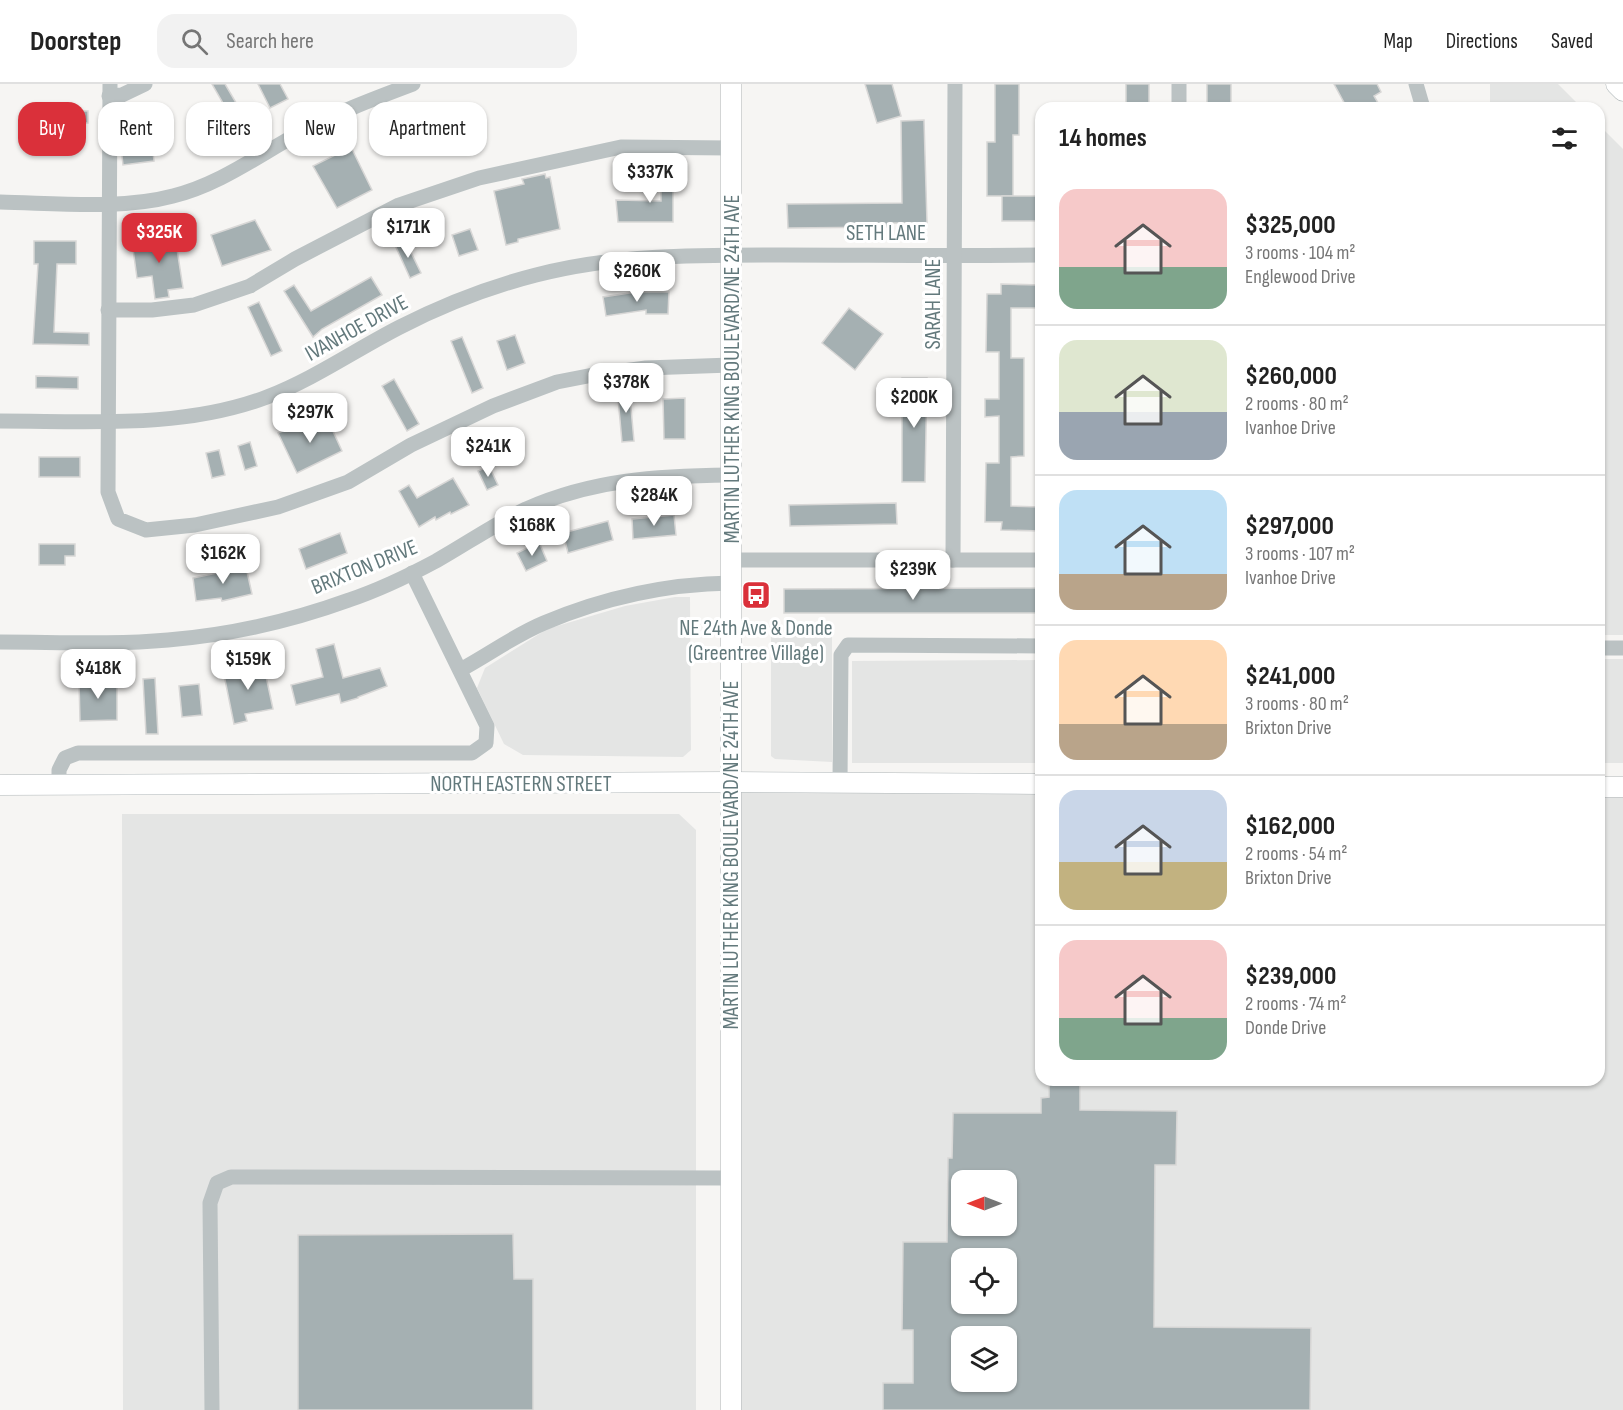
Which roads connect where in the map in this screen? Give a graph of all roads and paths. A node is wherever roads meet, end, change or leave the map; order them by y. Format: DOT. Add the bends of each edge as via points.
graph roads {
  1 [pos="145,84"];
  2 [pos="413,84"];
  3 [pos="731,84"];
  4 [pos="955,84"];
  5 [pos="1179,84"];
  6 [pos="1416,84"];
  7 [pos="1616,84"];
  8 [pos="110,90"];
  9 [pos="1623,91"];
  10 [pos="1179,102"];
  11 [pos="1421,102"];
  12 [pos="731,148"];
  13 [pos="0,202"];
  14 [pos="109,203"];
  15 [pos="731,255"];
  16 [pos="955,255"];
  17 [pos="1035,255"];
  18 [pos="108,310"];
  19 [pos="731,365"];
  20 [pos="0,421"];
  21 [pos="107,422"];
  22 [pos="730,475"];
  23 [pos="731,560"];
  24 [pos="953,560"];
  25 [pos="1035,560"];
  26 [pos="412,573"];
  27 [pos="731,583"];
  28 [pos="0,642"];
  29 [pos="1035,646"];
  30 [pos="1605,648"];
  31 [pos="1623,648"];
  32 [pos="460,670"];
  33 [pos="730,782"];
  34 [pos="840,783"];
  35 [pos="1035,784"];
  36 [pos="0,785"];
  37 [pos="59,785"];
  38 [pos="1605,787"];
  39 [pos="1623,787"];
  40 [pos="730,1178"];
  41 [pos="212,1410"];
  42 [pos="731,1410"];
  1 -- 8 [label="street" via="122,95"];
  2 -- 14 [label="street" via="336,114 199,188 173,197"];
  3 -- 12 [label="main road, MARTIN LUTHER KING BOULEVARD/NE 24TH AVE"];
  4 -- 16 [label="street, SARAH LANE"];
  5 -- 10 [label="street"];
  6 -- 11 [label="street"];
  7 -- 9 [label="main road"];
  8 -- 14 [label="street"];
  12 -- 15 [label="main road, MARTIN LUTHER KING BOULEVARD/NE 24TH AVE"];
  12 -- 18 [label="street" via="621,147 479,178 399,205 250,286 194,305"];
  13 -- 14 [label="street"];
  14 -- 18 [label="street"];
  15 -- 16 [label="street, SETH LANE"];
  15 -- 19 [label="main road, MARTIN LUTHER KING BOULEVARD/NE 24TH AVE"];
  15 -- 21 [label="street, IVANHOE DRIVE" via="622,259 535,275 431,312 327,369 265,397 181,418"];
  16 -- 17 [label="street, SETH LANE"];
  16 -- 24 [label="street, SARAH LANE"];
  18 -- 21 [label="street"];
  19 -- 21 [label="street" via="646,368 557,382 452,425 348,482 278,507 195,525 146,530 118,519 108,492"];
  19 -- 22 [label="main road, MARTIN LUTHER KING BOULEVARD/NE 24TH AVE"];
  20 -- 21 [label="street, IVANHOE DRIVE"];
  22 -- 23 [label="main road, MARTIN LUTHER KING BOULEVARD/NE 24TH AVE"];
  22 -- 26 [label="street, BRIXTON DRIVE" via="630,479 555,498 517,514"];
  23 -- 24 [label="street"];
  23 -- 27 [label="main road, MARTIN LUTHER KING BOULEVARD/NE 24TH AVE"];
  24 -- 25 [label="street"];
  26 -- 28 [label="street, BRIXTON DRIVE" via="313,612 206,636 128,642"];
  26 -- 32 [label="street"];
  27 -- 32 [label="street" via="662,588 622,597 543,623"];
  27 -- 33 [label="main road, MARTIN LUTHER KING BOULEVARD/NE 24TH AVE"];
  29 -- 34 [label="street" via="848,645 841,655"];
  30 -- 31 [label="street"];
  32 -- 37 [label="street" via="487,726 486,742 472,753 78,753 65,758 59,770"];
  33 -- 34 [label="main road, NORTH EASTERN STREET"];
  33 -- 37 [label="main road, NORTH EASTERN STREET"];
  33 -- 40 [label="main road, MARTIN LUTHER KING BOULEVARD/NE 24TH AVE"];
  34 -- 35 [label="main road, NORTH EASTERN STREET"];
  36 -- 37 [label="main road, NORTH EASTERN STREET"];
  38 -- 39 [label="main road"];
  40 -- 41 [label="street" via="231,1177 217,1183 210,1203"];
  40 -- 42 [label="main road, MARTIN LUTHER KING BOULEVARD/NE 24TH AVE"];
}
